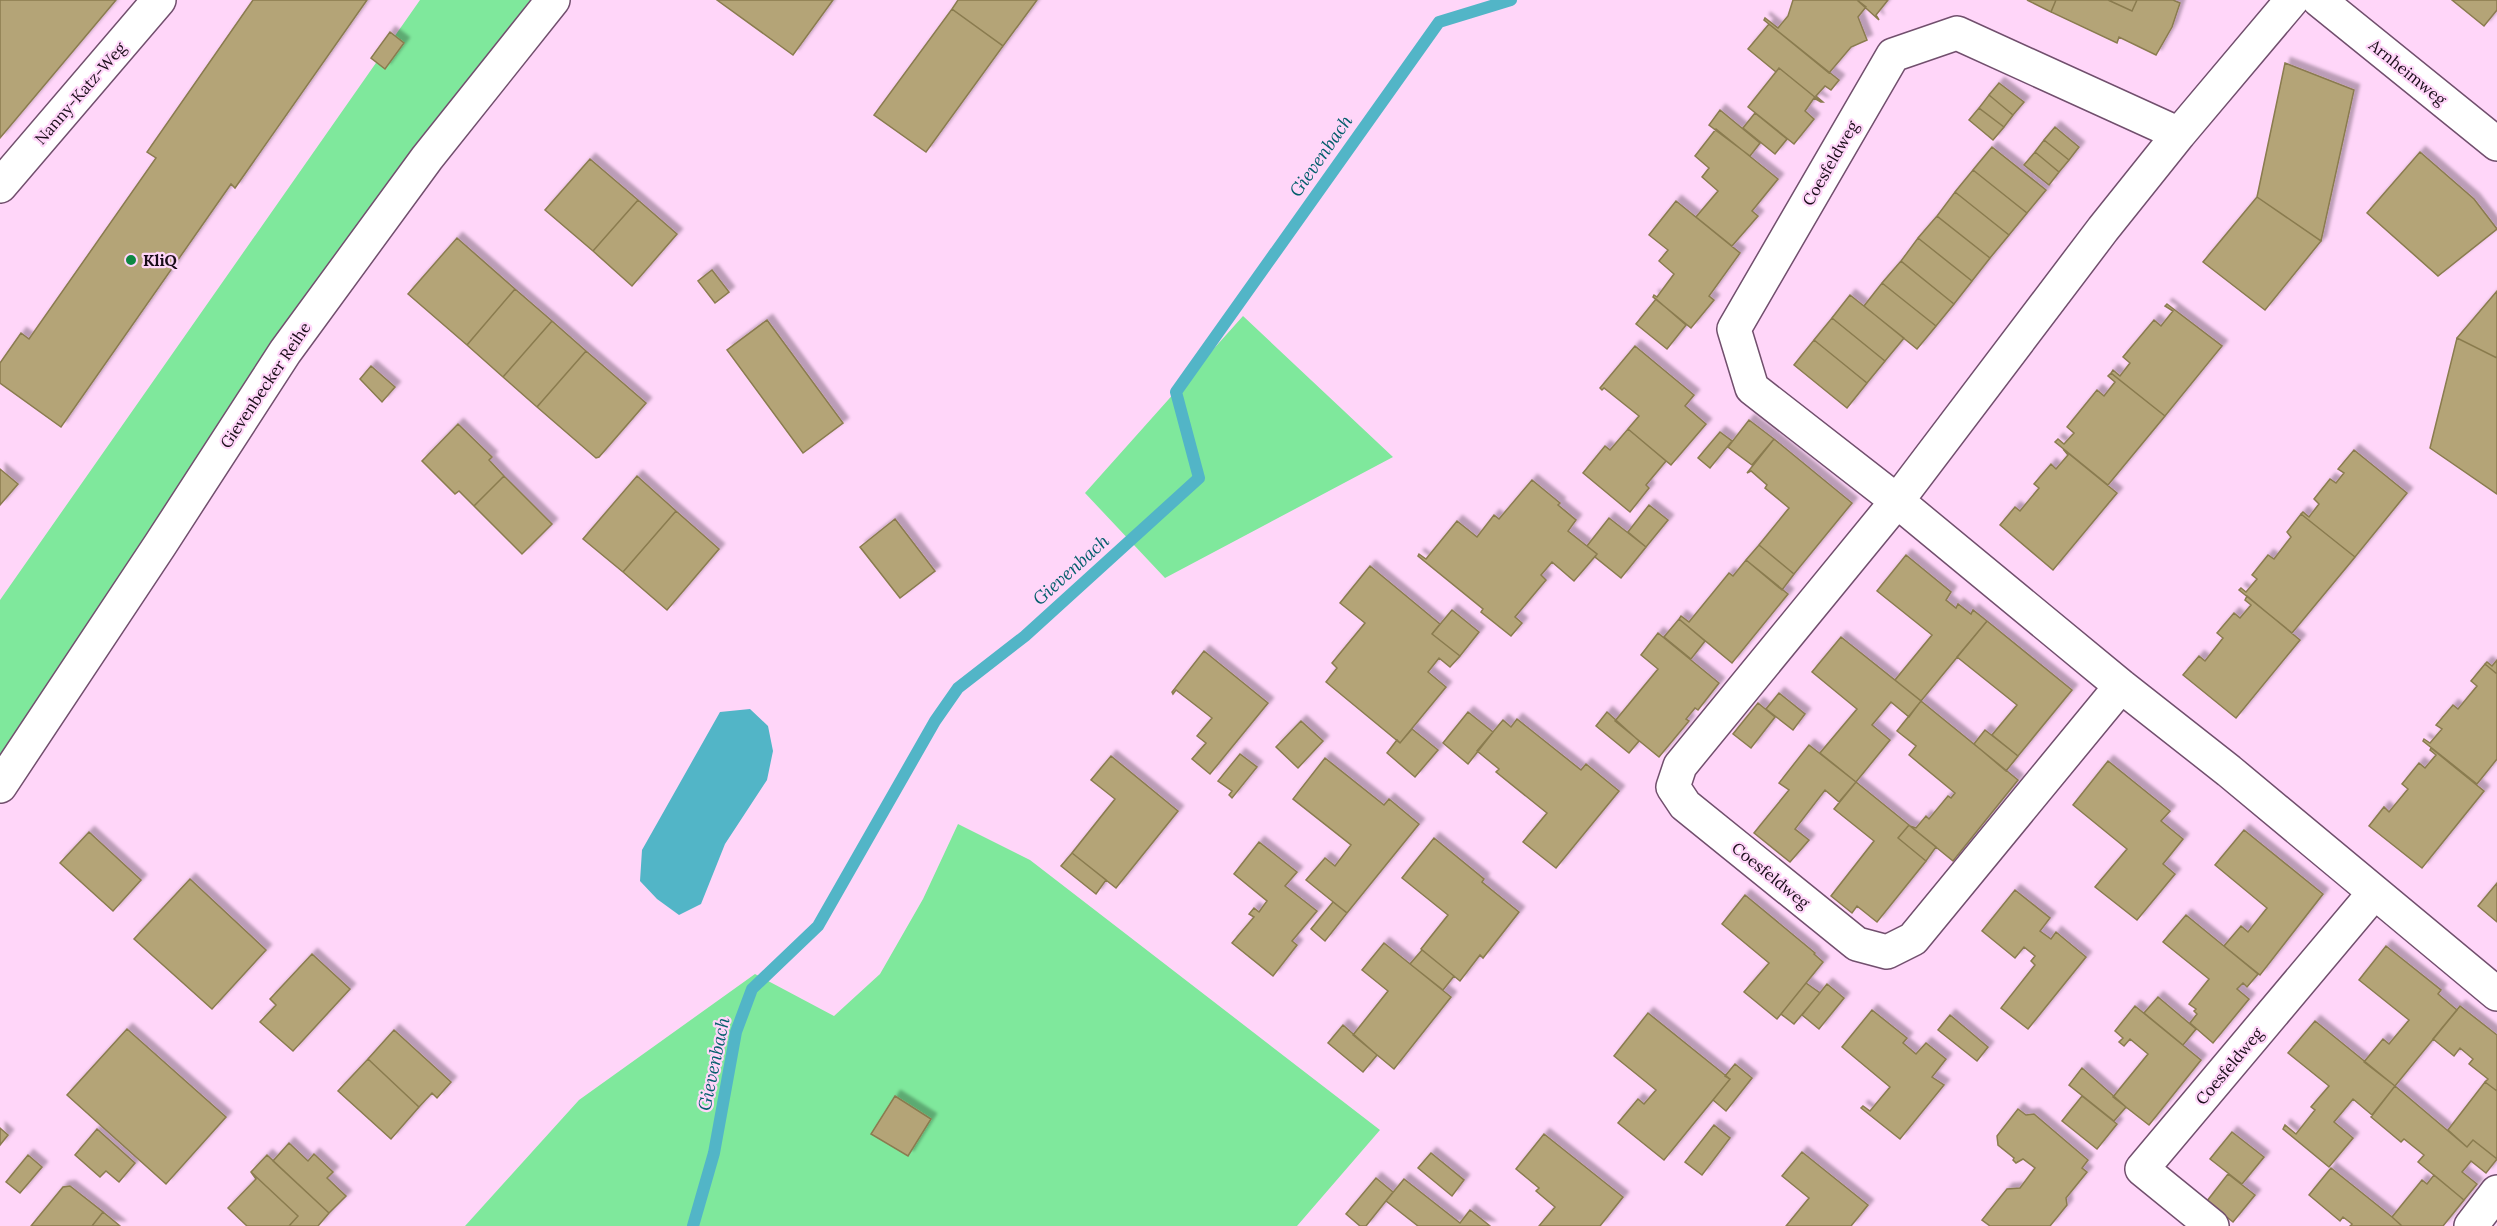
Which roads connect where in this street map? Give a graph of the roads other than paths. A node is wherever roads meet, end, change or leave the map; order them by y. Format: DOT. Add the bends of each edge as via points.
graph roads {
  1 [pos="159,0"];
  2 [pos="553,0"];
  3 [pos="2292,0"];
  4 [pos="2319,0"];
  5 [pos="2179,134"];
  6 [pos="2497,144"];
  7 [pos="0,186"];
  8 [pos="1898,501"];
  9 [pos="2121,686"];
  10 [pos="0,786"];
  11 [pos="2374,893"];
  12 [pos="2497,994"];
  13 [pos="2497,1192"];
  14 [pos="2212,1226"];
  15 [pos="2471,1226"];
  1 -- 7 [label="street, Nanny-Katz-Weg"];
  2 -- 10 [label="street, Gievenbecker Reihe" via="427,158 285,352"];
  3 -- 5 [label="street, Coesfeldweg"];
  4 -- 6 [label="street, Arnheimweg"];
  5 -- 8 [label="street, Coesfeldweg"];
  5 -- 8 [label="street, Coesfeldweg" via="1957,33 1893,55 1734,329 1752,388"];
  8 -- 9 [label="street, Coesfeldweg"];
  8 -- 9 [label="street, Coesfeldweg" via="1680,766 1673,787 1685,805 1857,944 1887,952 1913,939"];
  9 -- 11 [label="street, Coesfeldweg"];
  11 -- 12 [label="street, Coesfeldweg"];
  11 -- 14 [label="street, Coesfeldweg" via="2142,1169"];
  13 -- 15 [label="street"];
}
